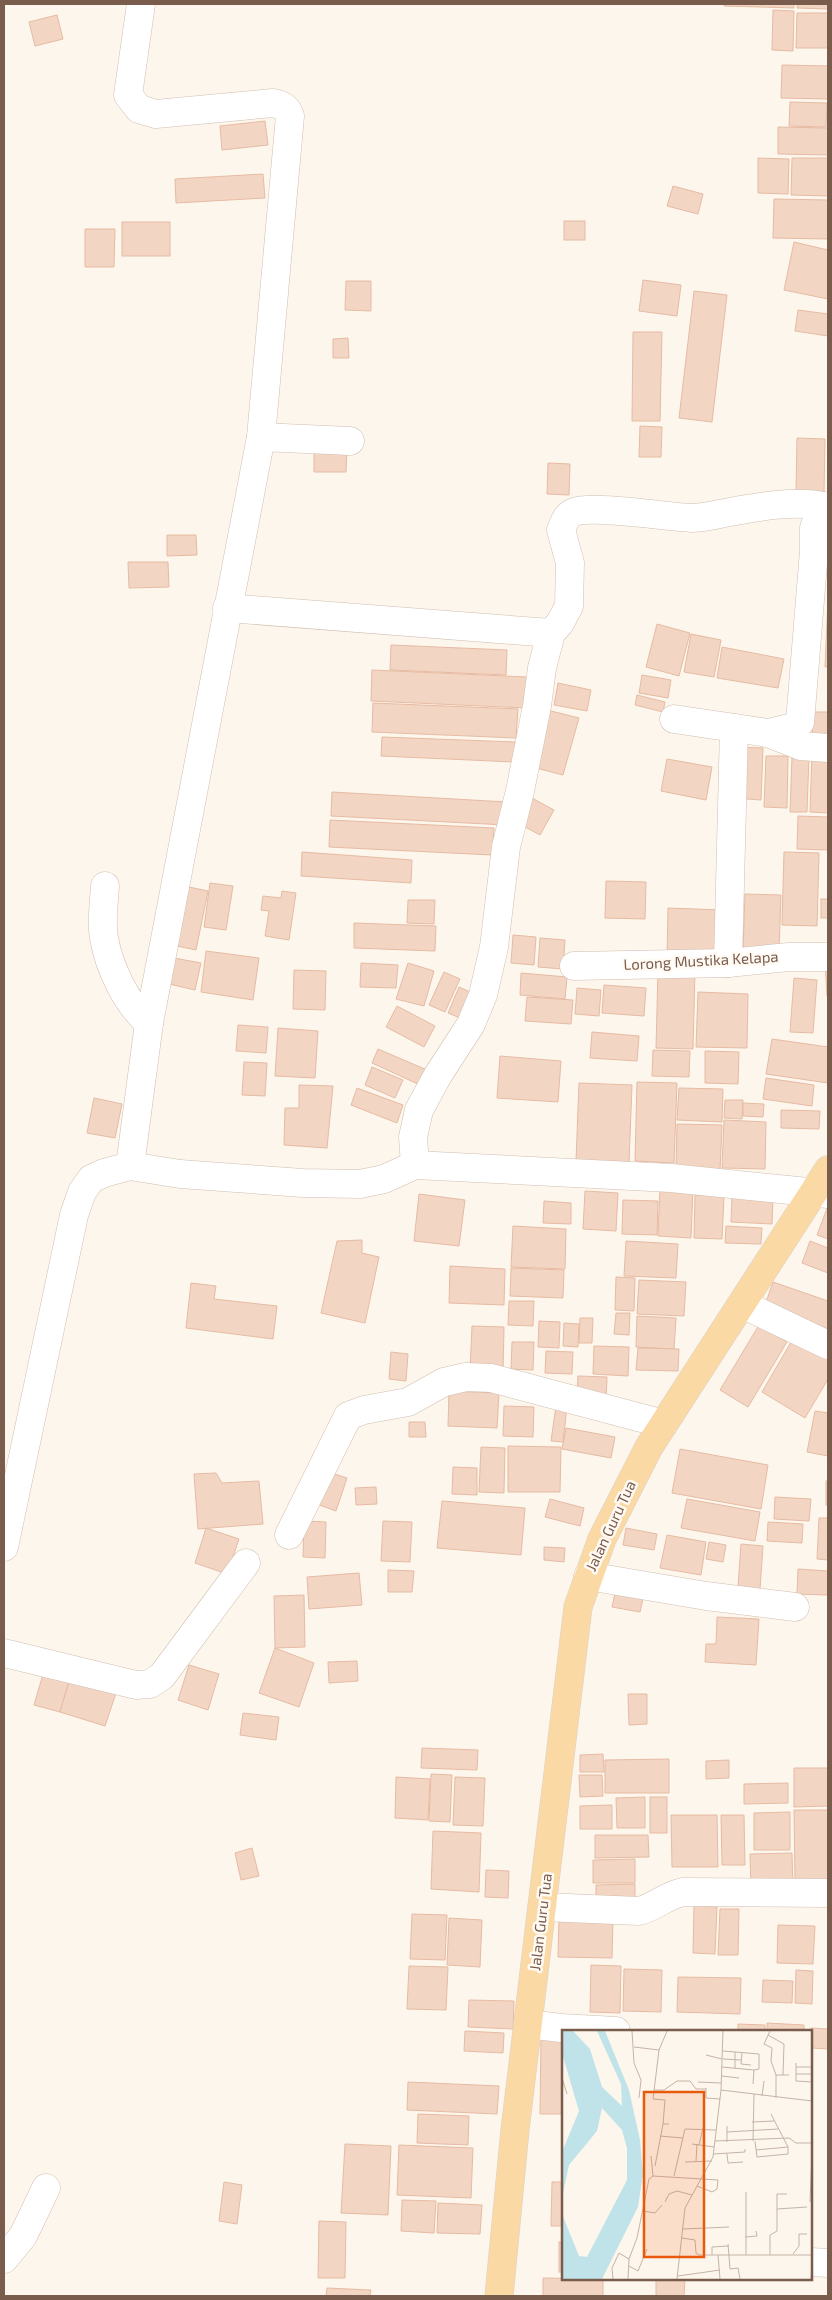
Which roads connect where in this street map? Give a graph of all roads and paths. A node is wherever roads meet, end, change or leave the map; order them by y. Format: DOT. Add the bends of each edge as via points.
graph roads {
  1 [pos="141,4"];
  2 [pos="261,437"];
  3 [pos="350,440"];
  4 [pos="825,507"];
  5 [pos="227,608"];
  6 [pos="550,633"];
  7 [pos="674,719"];
  8 [pos="734,728"];
  9 [pos="768,734"];
  10 [pos="828,748"];
  11 [pos="105,886"];
  12 [pos="828,957"];
  13 [pos="728,963"];
  14 [pos="574,966"];
  15 [pos="149,1023"];
  16 [pos="415,1165"];
  17 [pos="130,1166"];
  18 [pos="824,1186"];
  19 [pos="742,1304"];
  20 [pos="828,1346"];
  21 [pos="664,1424"];
  22 [pos="289,1535"];
  23 [pos="4,1548"];
  24 [pos="246,1563"];
  25 [pos="588,1576"];
  26 [pos="795,1607"];
  27 [pos="4,1653"];
  28 [pos="828,1893"];
  29 [pos="543,1907"];
  30 [pos="528,2024"];
  31 [pos="598,2030"];
  32 [pos="46,2188"];
  33 [pos="4,2259"];
  34 [pos="812,2262"];
  35 [pos="828,2263"];
  36 [pos="499,2296"];
  1 -- 2 [label="street" via="128,95 139,109 156,114 273,103 282,104 290,116"];
  2 -- 3 [label="street"];
  2 -- 5 [label="street"];
  4 -- 6 [label="street" via="809,503 781,505 694,518 596,510 574,512 567,517 561,530 570,563 569,606"];
  4 -- 9 [label="street" via="814,528 800,722"];
  5 -- 6 [label="street"];
  5 -- 15 [label="street"];
  6 -- 16 [label="street" via="506,847 494,947 483,995 471,1024 418,1110 413,1137"];
  7 -- 8 [label="street"];
  8 -- 9 [label="street"];
  8 -- 13 [label="street"];
  9 -- 10 [label="street" via="801,746"];
  11 -- 15 [label="street" via="104,937 114,973 140,1015"];
  12 -- 13 [label="street, Lorong Mustika Kelapa"];
  13 -- 14 [label="street, Lorong Mustika Kelapa"];
  15 -- 17 [label="street"];
  16 -- 17 [label="street" via="384,1179 360,1184 180,1174"];
  16 -- 18 [label="street"];
  17 -- 23 [label="street" via="104,1172 91,1180 82,1192 74,1215"];
  18 -- 19 [label="main road, Jalan Guru Tua"];
  19 -- 20 [label="street"];
  19 -- 21 [label="main road, Jalan Guru Tua"];
  21 -- 22 [label="street" via="491,1378 456,1378 408,1402 348,1416"];
  21 -- 25 [label="main road, Jalan Guru Tua" via="602,1539"];
  24 -- 27 [label="street" via="162,1676 150,1684 136,1686"];
  25 -- 26 [label="street"];
  25 -- 29 [label="main road, Jalan Guru Tua" via="578,1607"];
  28 -- 29 [label="street" via="683,1892 639,1911"];
  29 -- 30 [label="main road, Jalan Guru Tua"];
  30 -- 31 [label="street"];
  30 -- 36 [label="main road, Jalan Guru Tua"];
  32 -- 33 [label="street" via="23,2236"];
  34 -- 35 [label="street"];
}
